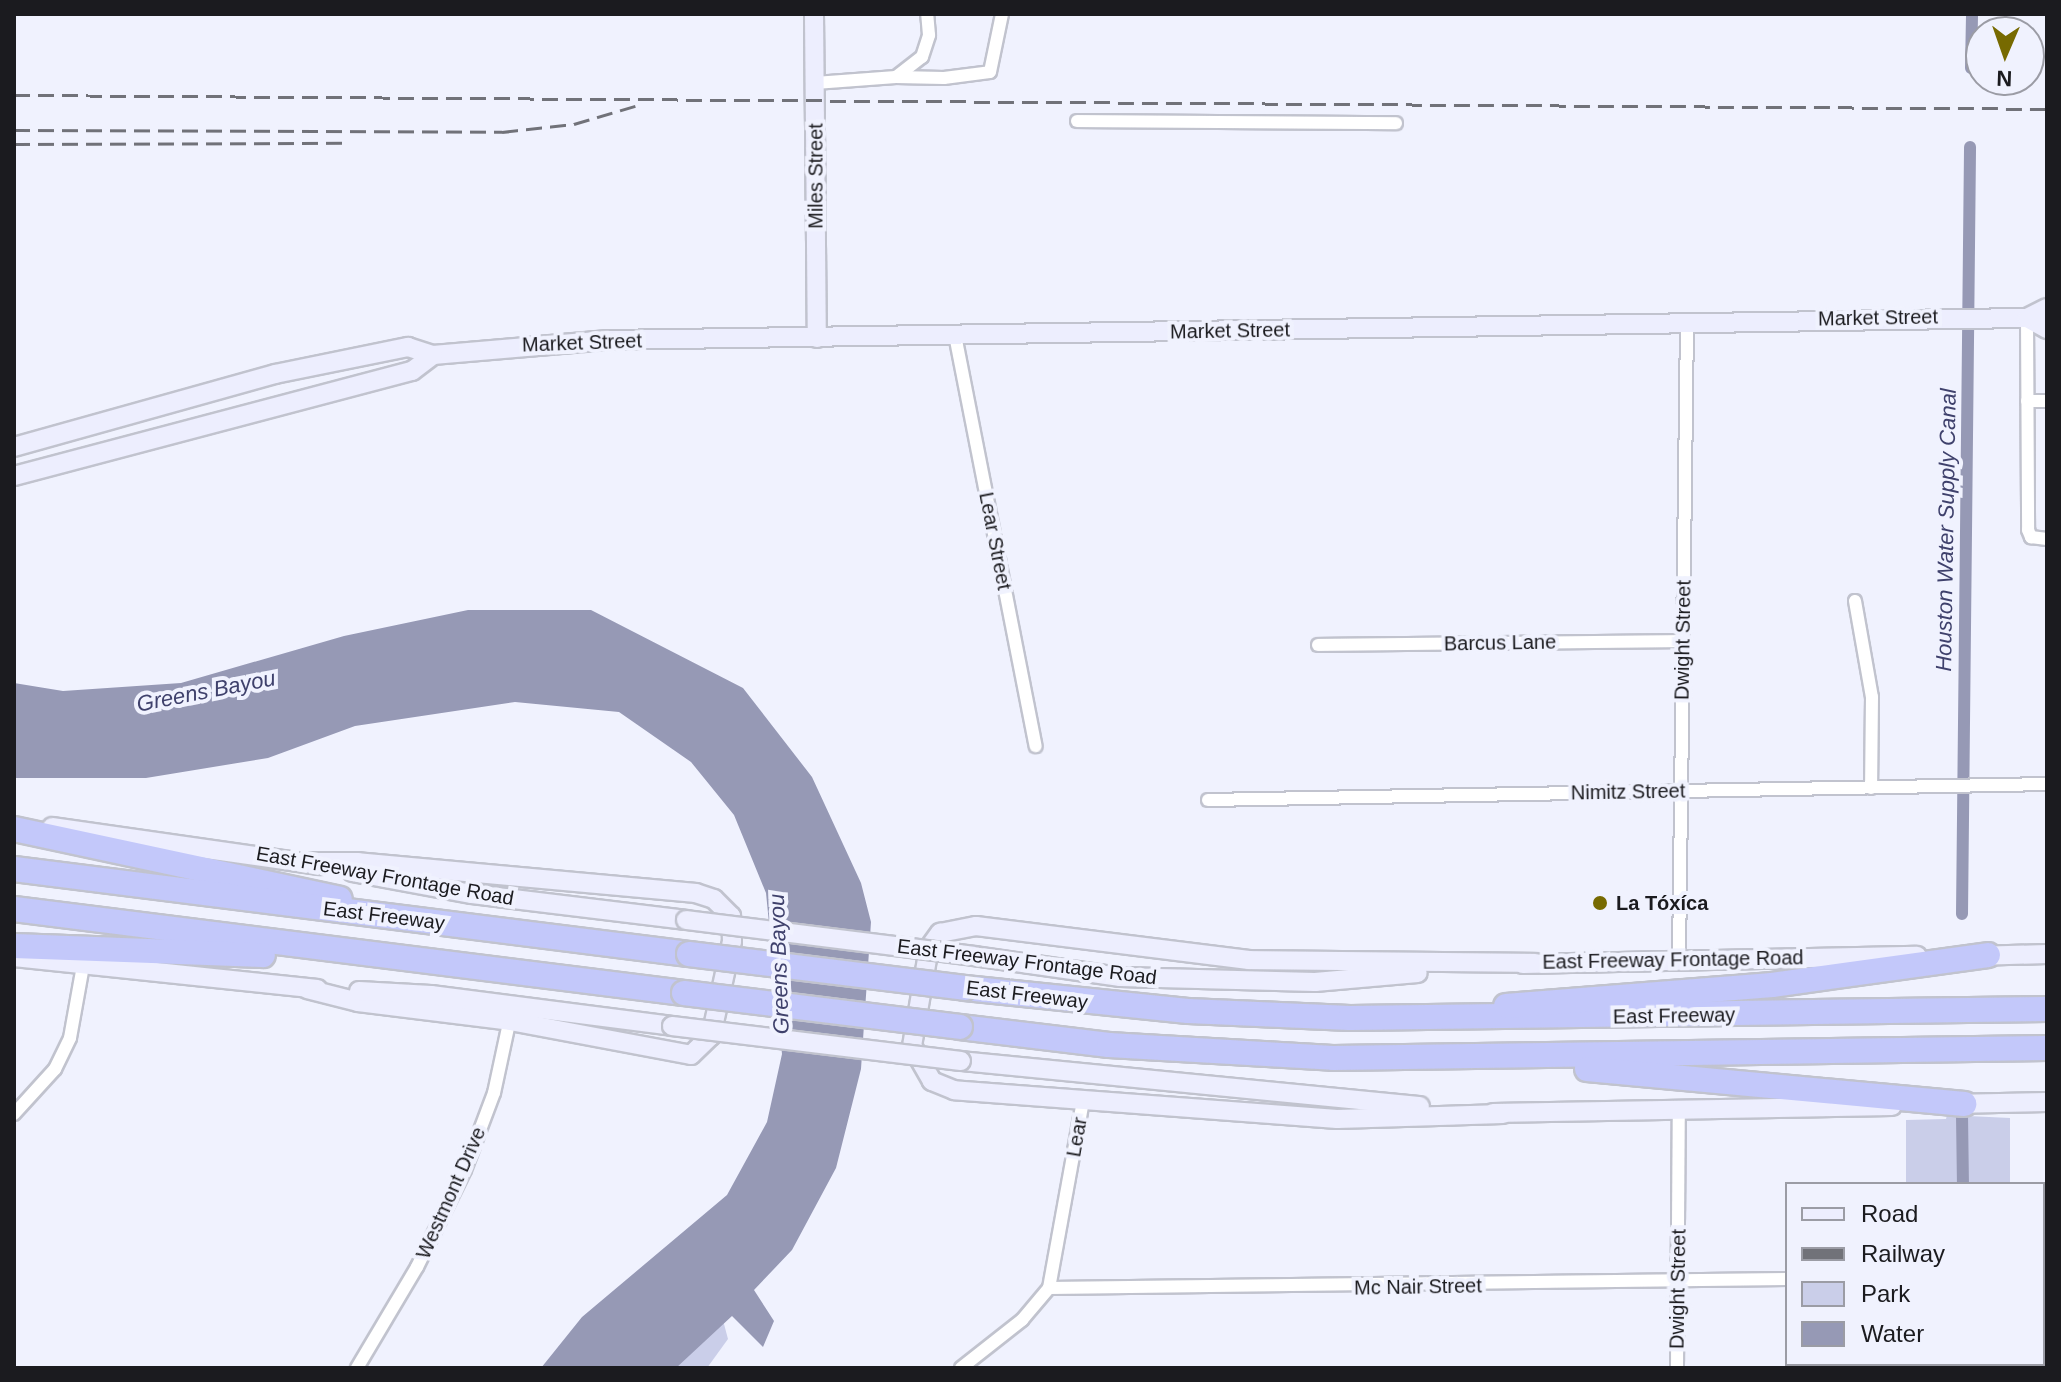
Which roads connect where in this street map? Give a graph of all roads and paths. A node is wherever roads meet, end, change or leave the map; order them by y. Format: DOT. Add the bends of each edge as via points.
graph roads {
  1 [pos="814,14"];
  2 [pos="927,14"];
  3 [pos="1002,14"];
  4 [pos="896,77"];
  5 [pos="815,83"];
  6 [pos="1077,121"];
  7 [pos="1396,123"];
  8 [pos="2047,308"];
  9 [pos="2027,318"];
  10 [pos="1687,321"];
  11 [pos="2047,329"];
  12 [pos="955,335"];
  13 [pos="817,338"];
  14 [pos="433,355"];
  15 [pos="2027,401"];
  16 [pos="2047,401"];
  17 [pos="14,447"];
  18 [pos="14,476"];
  19 [pos="2047,539"];
  20 [pos="1855,601"];
  21 [pos="1683,641"];
  22 [pos="1318,645"];
  23 [pos="1036,746"];
  24 [pos="2047,784"];
  25 [pos="1871,788"];
  26 [pos="1681,791"];
  27 [pos="1208,800"];
  28 [pos="14,826"];
  29 [pos="309,862"];
  30 [pos="14,869"];
  31 [pos="14,909"];
  32 [pos="400,918"];
  33 [pos="14,946"];
  34 [pos="2047,954"];
  35 [pos="1988,955"];
  36 [pos="14,957"];
  37 [pos="404,958"];
  38 [pos="1679,958"];
  39 [pos="1535,963"];
  40 [pos="82,973"];
  41 [pos="2047,1009"];
  42 [pos="512,1013"];
  43 [pos="1403,1019"];
  44 [pos="2047,1048"];
  45 [pos="1493,1058"];
  46 [pos="1083,1100"];
  47 [pos="2047,1102"];
  48 [pos="1964,1104"];
  49 [pos="1679,1113"];
  50 [pos="14,1114"];
  51 [pos="1503,1114"];
  52 [pos="1679,1279"];
  53 [pos="1785,1279"];
  54 [pos="1049,1288"];
  55 [pos="357,1368"];
  56 [pos="961,1368"];
  57 [pos="1677,1368"];
  1 -- 5 [label="main road, Miles Street"];
  2 -- 4 [label="street" via="929,35 922,57"];
  3 -- 4 [label="street" via="990,72"];
  4 -- 5 [label="street"];
  5 -- 13 [label="main road, Miles Street"];
  6 -- 7 [label="street"];
  8 -- 9 [label="main road, Market Street"];
  9 -- 10 [label="main road, Market Street"];
  9 -- 11 [label="main road, Market Street"];
  9 -- 15 [label="street"];
  10 -- 12 [label="main road, Market Street"];
  10 -- 21 [label="street, Dwight Street"];
  12 -- 13 [label="main road, Market Street"];
  12 -- 23 [label="street, Lear Street"];
  13 -- 14 [label="main road, Market Street" via="552,342"];
  14 -- 17 [label="main road, Market Street" via="408,347 344,357"];
  14 -- 18 [label="main road, Market Street" via="412,371"];
  15 -- 16 [label="street"];
  15 -- 19 [label="street" via="2028,530 2031,537"];
  20 -- 25 [label="street" via="1872,697"];
  21 -- 22 [label="street, Barcus Lane"];
  21 -- 26 [label="street, Dwight Street"];
  24 -- 25 [label="street, Nimitz Street"];
  25 -- 26 [label="street, Nimitz Street"];
  26 -- 27 [label="street, Nimitz Street"];
  26 -- 38 [label="street, Dwight Street"];
  28 -- 29 [label="main road, East Freeway Frontage Road"];
  28 -- 32 [label="highway" via="300,887"];
  29 -- 39 [label="main road, East Freeway Frontage Road, bridge" via="472,894 1120,977 1315,982"];
  29 -- 42 [label="main road" via="696,893 714,899 731,916 732,941 711,1036 691,1055"];
  30 -- 32 [label="highway, East Freeway"];
  31 -- 37 [label="highway, East Freeway"];
  32 -- 43 [label="highway, East Freeway, bridge" via="1188,1011"];
  33 -- 37 [label="highway"];
  34 -- 35 [label="main road, East Freeway Frontage Road"];
  35 -- 38 [label="main road, East Freeway Frontage Road"];
  35 -- 43 [label="highway" via="1772,985 1552,999"];
  36 -- 40 [label="main road"];
  37 -- 45 [label="highway, East Freeway, bridge" via="960,1027 1238,1054"];
  38 -- 39 [label="main road, East Freeway Frontage Road"];
  39 -- 46 [label="main road" via="1249,960 1168,954 976,926 940,933 929,948 912,1046 932,1081 954,1090"];
  40 -- 42 [label="main road" via="307,989 358,1002"];
  40 -- 50 [label="street" via="70,1038 55,1069"];
  41 -- 43 [label="highway, East Freeway"];
  42 -- 51 [label="main road, bridge"];
  42 -- 55 [label="street, Westmont Drive" via="494,1093 465,1170 417,1267"];
  44 -- 45 [label="highway, East Freeway"];
  45 -- 48 [label="highway"];
  46 -- 51 [label="main road" via="1337,1119"];
  46 -- 54 [label="street, Lear"];
  47 -- 48 [label="main road"];
  48 -- 49 [label="main road"];
  49 -- 51 [label="main road"];
  49 -- 52 [label="street, Dwight Street"];
  52 -- 53 [label="street, Mc Nair Street"];
  52 -- 54 [label="street, Mc Nair Street" via="1450,1287"];
  52 -- 57 [label="street, Dwight Street"];
  54 -- 56 [label="street" via="1022,1320"];
}
